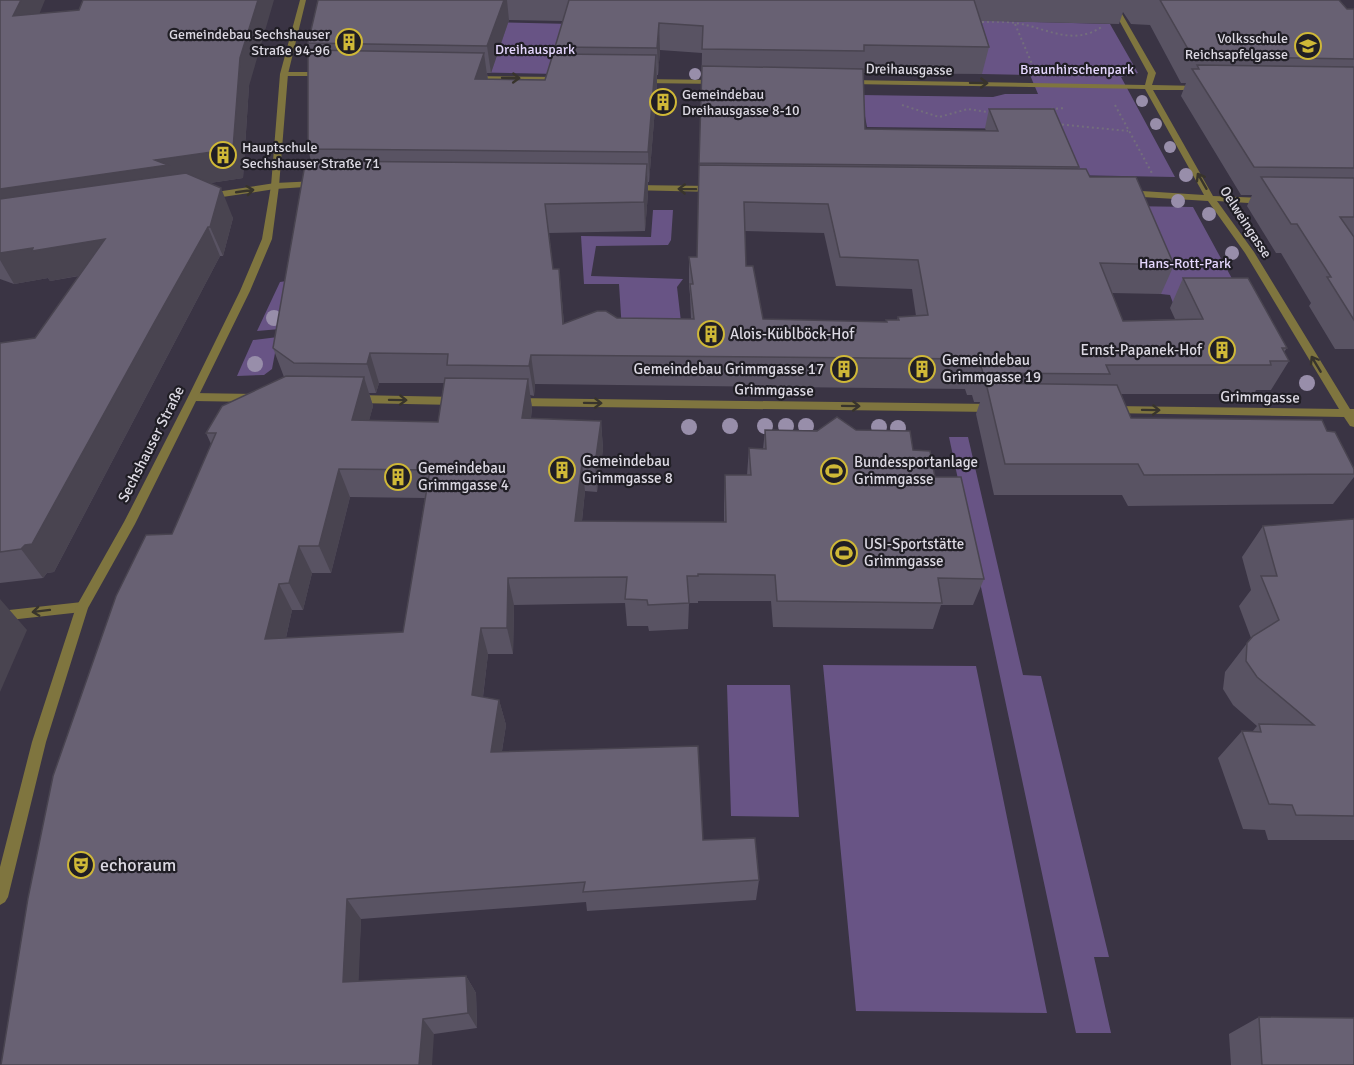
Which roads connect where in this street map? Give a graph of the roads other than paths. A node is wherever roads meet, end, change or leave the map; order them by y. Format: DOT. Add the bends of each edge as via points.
graph roads {
  1 [pos="303,0"];
  2 [pos="1111,0"];
  3 [pos="284,74"];
  4 [pos="332,75"];
  5 [pos="462,77"];
  6 [pos="568,80"];
  7 [pos="627,81"];
  8 [pos="732,82"];
  9 [pos="843,82"];
  10 [pos="1149,87"];
  11 [pos="1206,88"];
  12 [pos="322,184"];
  13 [pos="275,186"];
  14 [pos="621,188"];
  15 [pos="728,189"];
  16 [pos="1119,193"];
  17 [pos="196,198"];
  18 [pos="1213,200"];
  19 [pos="1272,201"];
  20 [pos="193,397"];
  21 [pos="264,398"];
  22 [pos="348,399"];
  23 [pos="467,401"];
  24 [pos="502,401"];
  25 [pos="1002,408"];
  26 [pos="1098,409"];
  27 [pos="1351,413"];
  28 [pos="1354,423"];
  29 [pos="82,607"];
  30 [pos="0,616"];
  31 [pos="0,897"];
  1 -- 3 [label="street, Sechshauser Straße"];
  2 -- 10 [label="street, Oelweingasse" via="1152,73"];
  3 -- 4 [label="street"];
  3 -- 13 [label="street, Sechshauser Straße"];
  5 -- 6 [label="street, one-way"];
  7 -- 8 [label="street"];
  9 -- 10 [label="street, Dreihausgasse, one-way"];
  10 -- 11 [label="street, Dreihausgasse"];
  18 -- 10 [label="street, Oelweingasse, one-way"];
  12 -- 13 [label="street"];
  17 -- 13 [label="street, one-way"];
  13 -- 20 [label="street, Sechshauser Straße" via="267,239"];
  15 -- 14 [label="street, one-way"];
  16 -- 18 [label="street"];
  18 -- 19 [label="street"];
  27 -- 18 [label="street, Oelweingasse, one-way" via="1328,384"];
  20 -- 21 [label="street"];
  20 -- 29 [label="street, Sechshauser Straße"];
  22 -- 23 [label="street, one-way"];
  24 -- 25 [label="street, Grimmgasse, one-way"];
  26 -- 27 [label="street, Grimmgasse, one-way"];
  27 -- 28 [label="street, Oelweingasse"];
  29 -- 30 [label="street, one-way"];
  29 -- 31 [label="street, Sechshauser Straße" via="39,742"];
}
